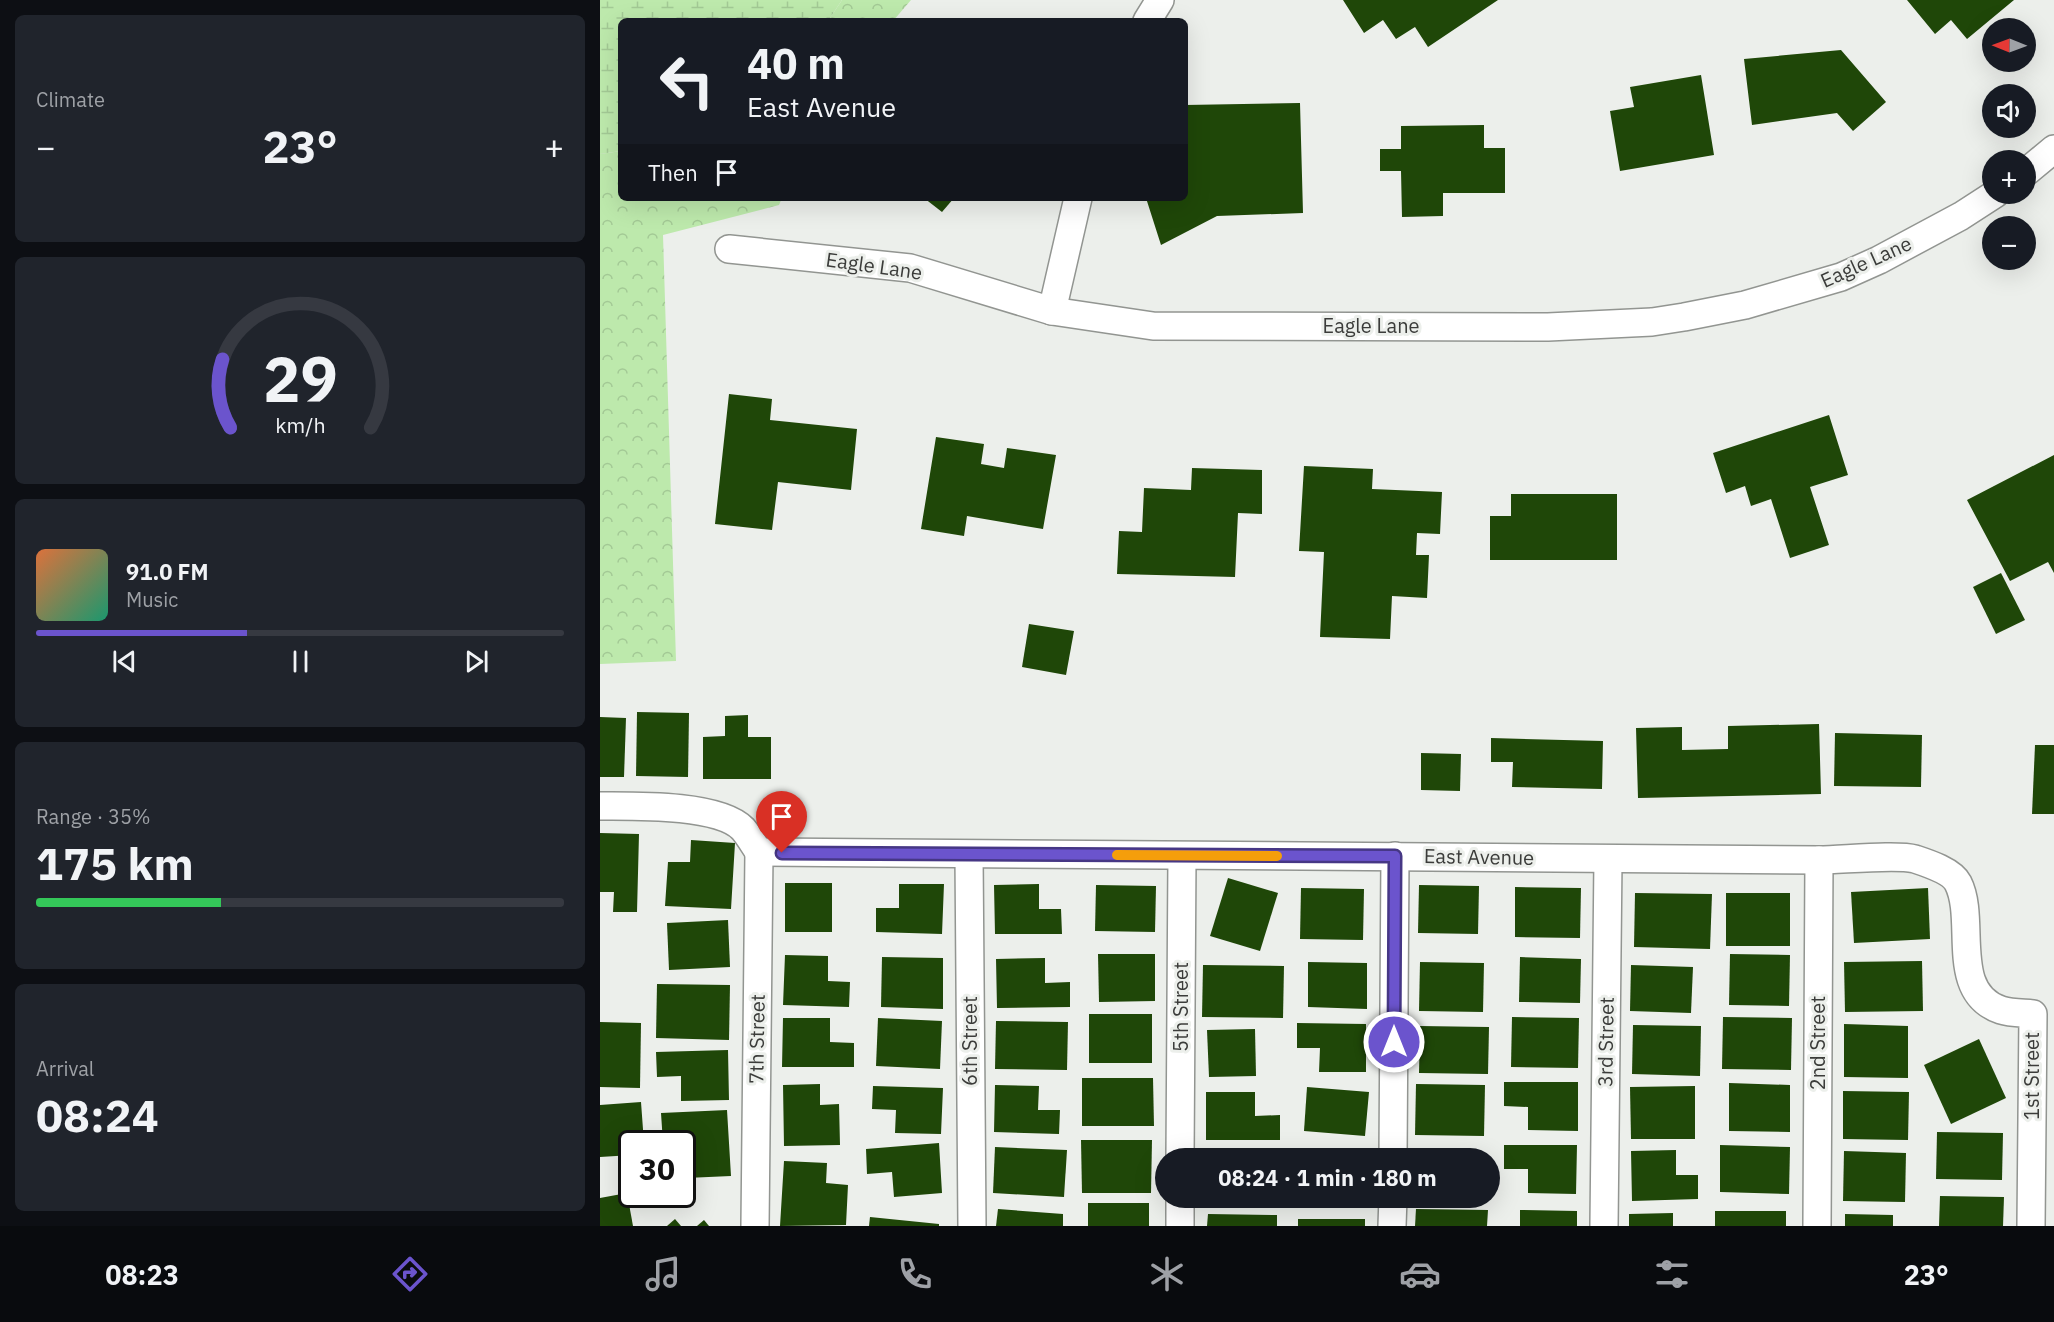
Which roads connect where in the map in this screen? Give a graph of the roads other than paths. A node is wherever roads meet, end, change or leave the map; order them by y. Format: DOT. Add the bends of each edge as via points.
graph roads {
  1 [pos="1160,0"];
  2 [pos="1149,18"];
  3 [pos="2054,148"];
  4 [pos="2036,164"];
  5 [pos="1077,201"];
  6 [pos="1982,202"];
  7 [pos="729,249"];
  8 [pos="1052,310"];
  9 [pos="600,806"];
  10 [pos="759,852"];
  11 [pos="969,855"];
  12 [pos="1182,856"];
  13 [pos="1395,856"];
  14 [pos="1608,859"];
  15 [pos="1819,860"];
  16 [pos="1941,869"];
  17 [pos="2047,1013"];
  18 [pos="1180,1148"];
  19 [pos="1393,1148"];
  20 [pos="1180,1208"];
  21 [pos="1393,1208"];
  22 [pos="756,1226"];
  23 [pos="972,1226"];
  24 [pos="1180,1226"];
  25 [pos="1392,1226"];
  26 [pos="1604,1226"];
  27 [pos="1817,1226"];
  28 [pos="2031,1226"];
  1 -- 2 [label="street"];
  3 -- 4 [label="street"];
  5 -- 8 [label="street"];
  6 -- 8 [label="street, Eagle Lane" via="1841,277 1745,305 1652,322 1548,327 1153,326"];
  7 -- 8 [label="street, Eagle Lane" via="910,268"];
  9 -- 10 [label="street" via="660,807 723,817 742,828"];
  10 -- 11 [label="street, East Avenue"];
  10 -- 22 [label="street, 7th Street"];
  11 -- 12 [label="street, East Avenue"];
  11 -- 23 [label="street, 6th Street"];
  12 -- 13 [label="street, East Avenue"];
  12 -- 18 [label="street, 5th Street"];
  13 -- 14 [label="street, East Avenue"];
  13 -- 19 [label="street"];
  14 -- 15 [label="street, East Avenue"];
  14 -- 26 [label="street, 3rd Street"];
  15 -- 16 [label="street, East Avenue" via="1913,858"];
  15 -- 27 [label="street, 2nd Street"];
  16 -- 17 [label="street, 1st Street" via="1958,881 1965,906 1969,972 1982,998 2000,1010"];
  17 -- 28 [label="street, 1st Street"];
  20 -- 24 [label="street"];
  21 -- 25 [label="street"];
}
